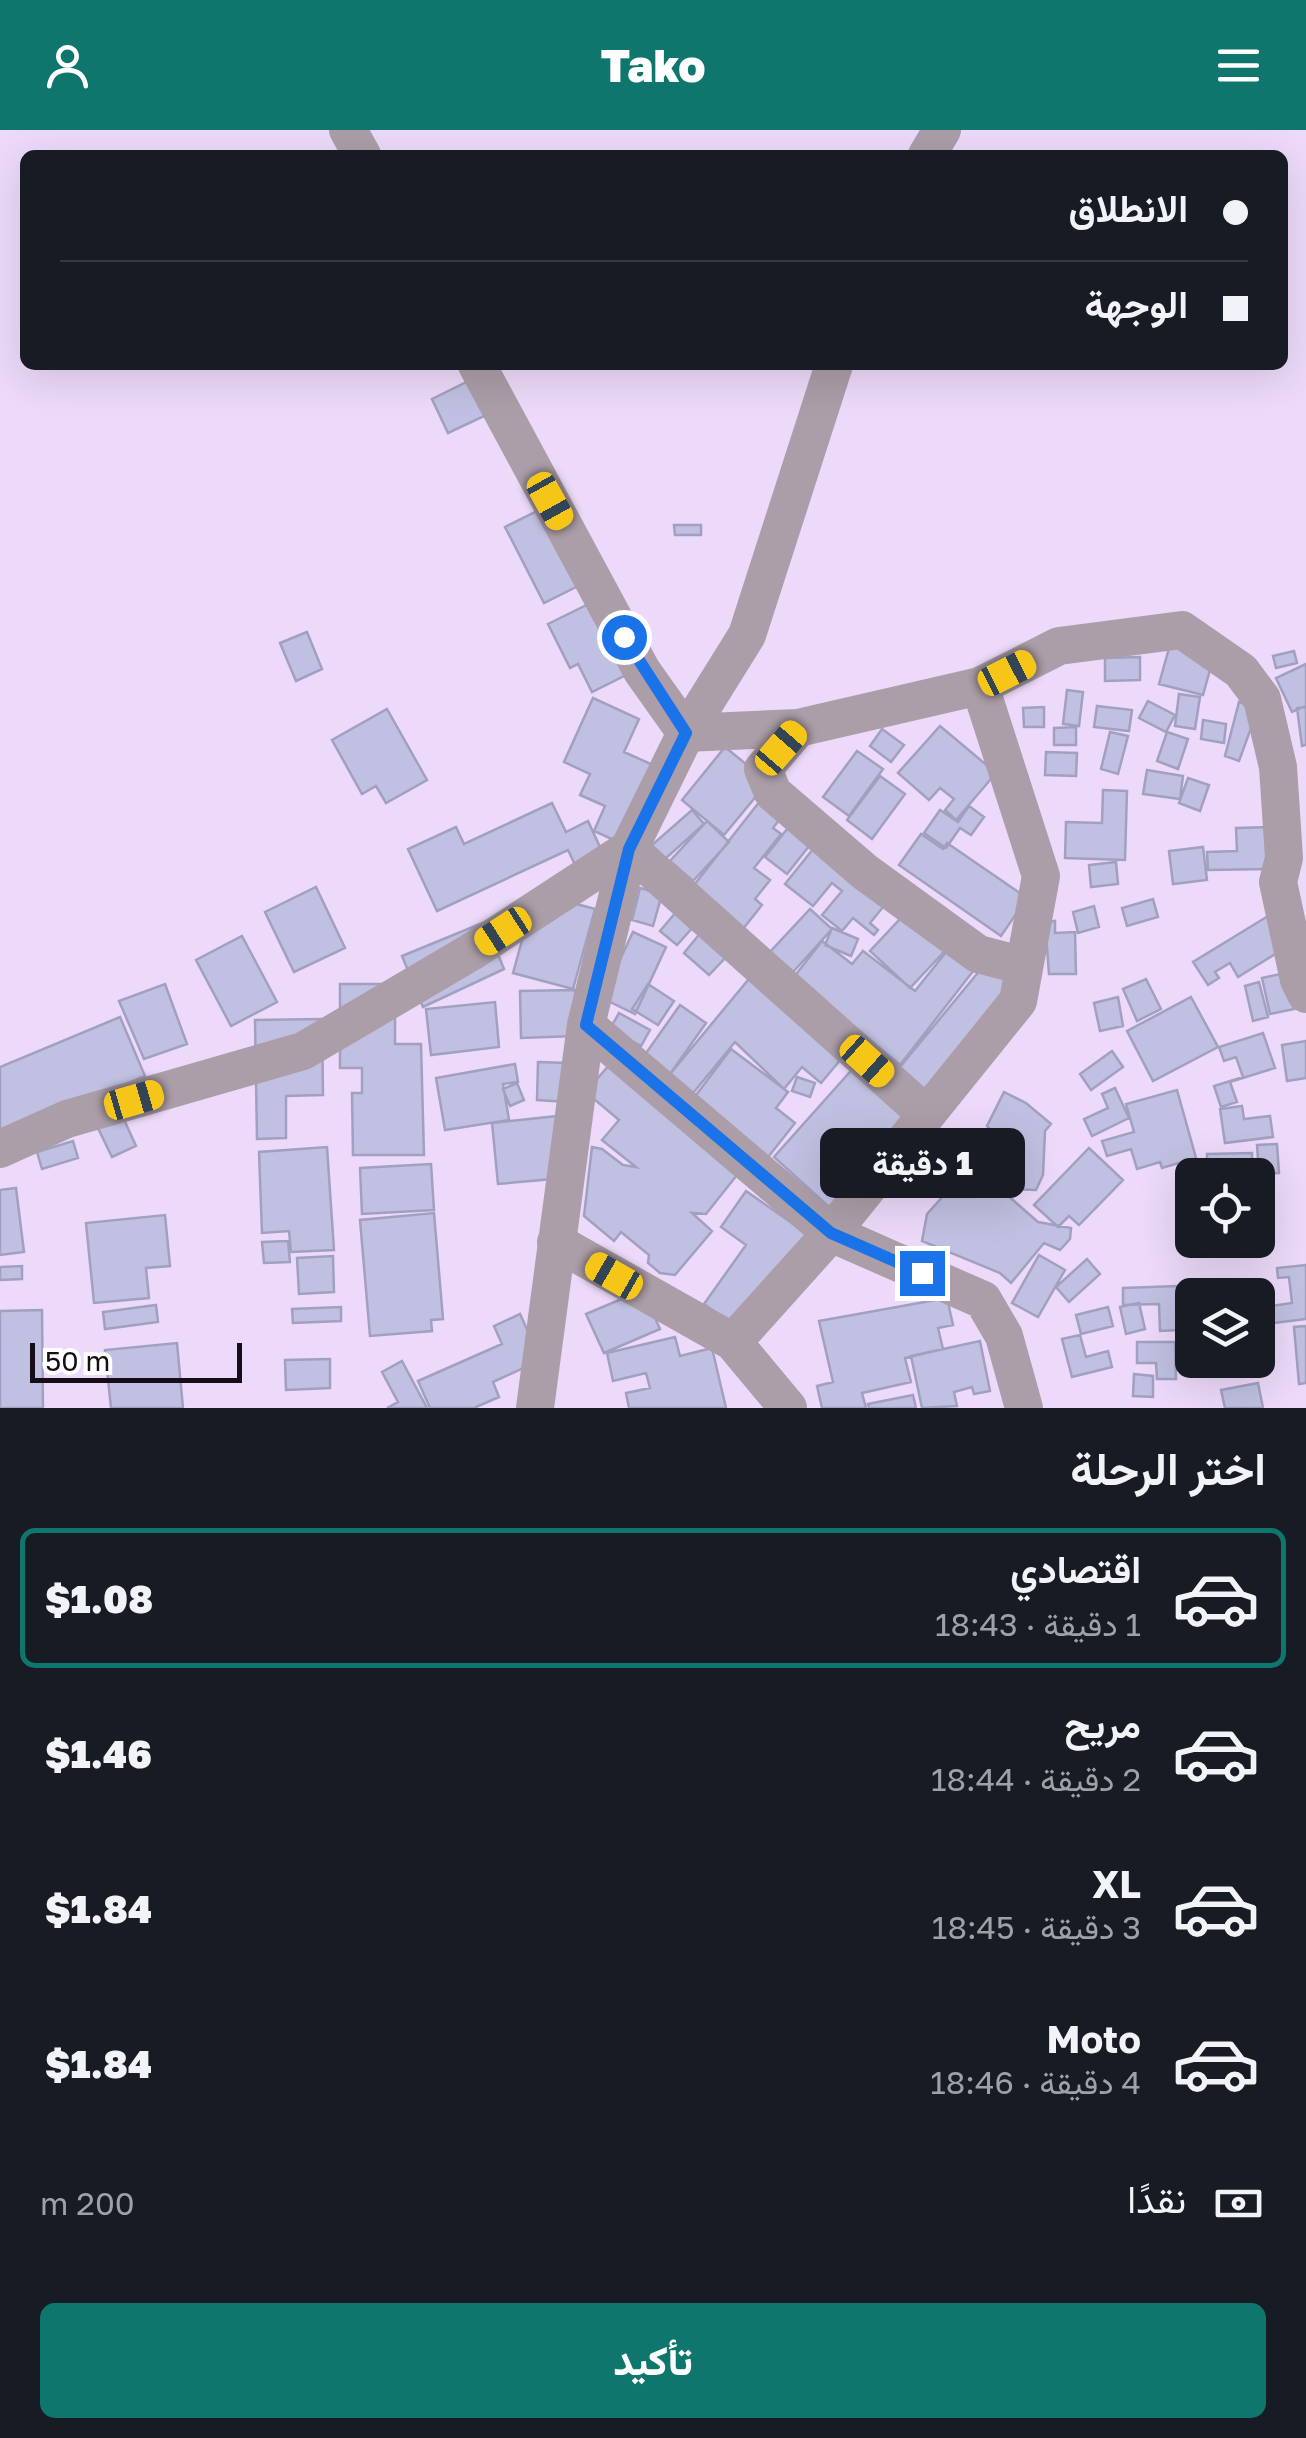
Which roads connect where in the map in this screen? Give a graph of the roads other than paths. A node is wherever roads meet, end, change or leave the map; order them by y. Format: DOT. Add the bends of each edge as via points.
graph roads {
  1 [pos="479,370"];
  2 [pos="832,370"];
  3 [pos="980,686"];
  4 [pos="798,728"];
  5 [pos="686,733"];
  6 [pos="629,849"];
  7 [pos="1024,966"];
  8 [pos="1306,994"];
  9 [pos="586,1025"];
  10 [pos="926,1114"];
  11 [pos="0,1149"];
  12 [pos="831,1233"];
  13 [pos="556,1242"];
  14 [pos="733,1342"];
  15 [pos="535,1408"];
  16 [pos="788,1408"];
  17 [pos="1024,1408"];
  1 -- 5 [label="street" via="642,671"];
  2 -- 5 [label="street" via="747,636"];
  3 -- 4 [label="street"];
  3 -- 7 [label="street" via="1040,876"];
  3 -- 8 [label="street" via="1059,646 1182,630 1242,671 1262,699 1278,767 1284,858 1278,882"];
  4 -- 5 [label="street"];
  4 -- 7 [label="street" via="763,768 773,793 865,872 978,954"];
  5 -- 6 [label="street"];
  6 -- 9 [label="street"];
  6 -- 10 [label="street"];
  6 -- 11 [label="street" via="303,1051 67,1119"];
  7 -- 10 [label="street" via="1018,1001"];
  9 -- 12 [label="street"];
  9 -- 13 [label="street"];
  10 -- 12 [label="street"];
  12 -- 14 [label="street"];
  12 -- 17 [label="street" via="983,1300 1004,1336"];
  13 -- 14 [label="street"];
  13 -- 15 [label="street"];
  14 -- 16 [label="street"];
}
